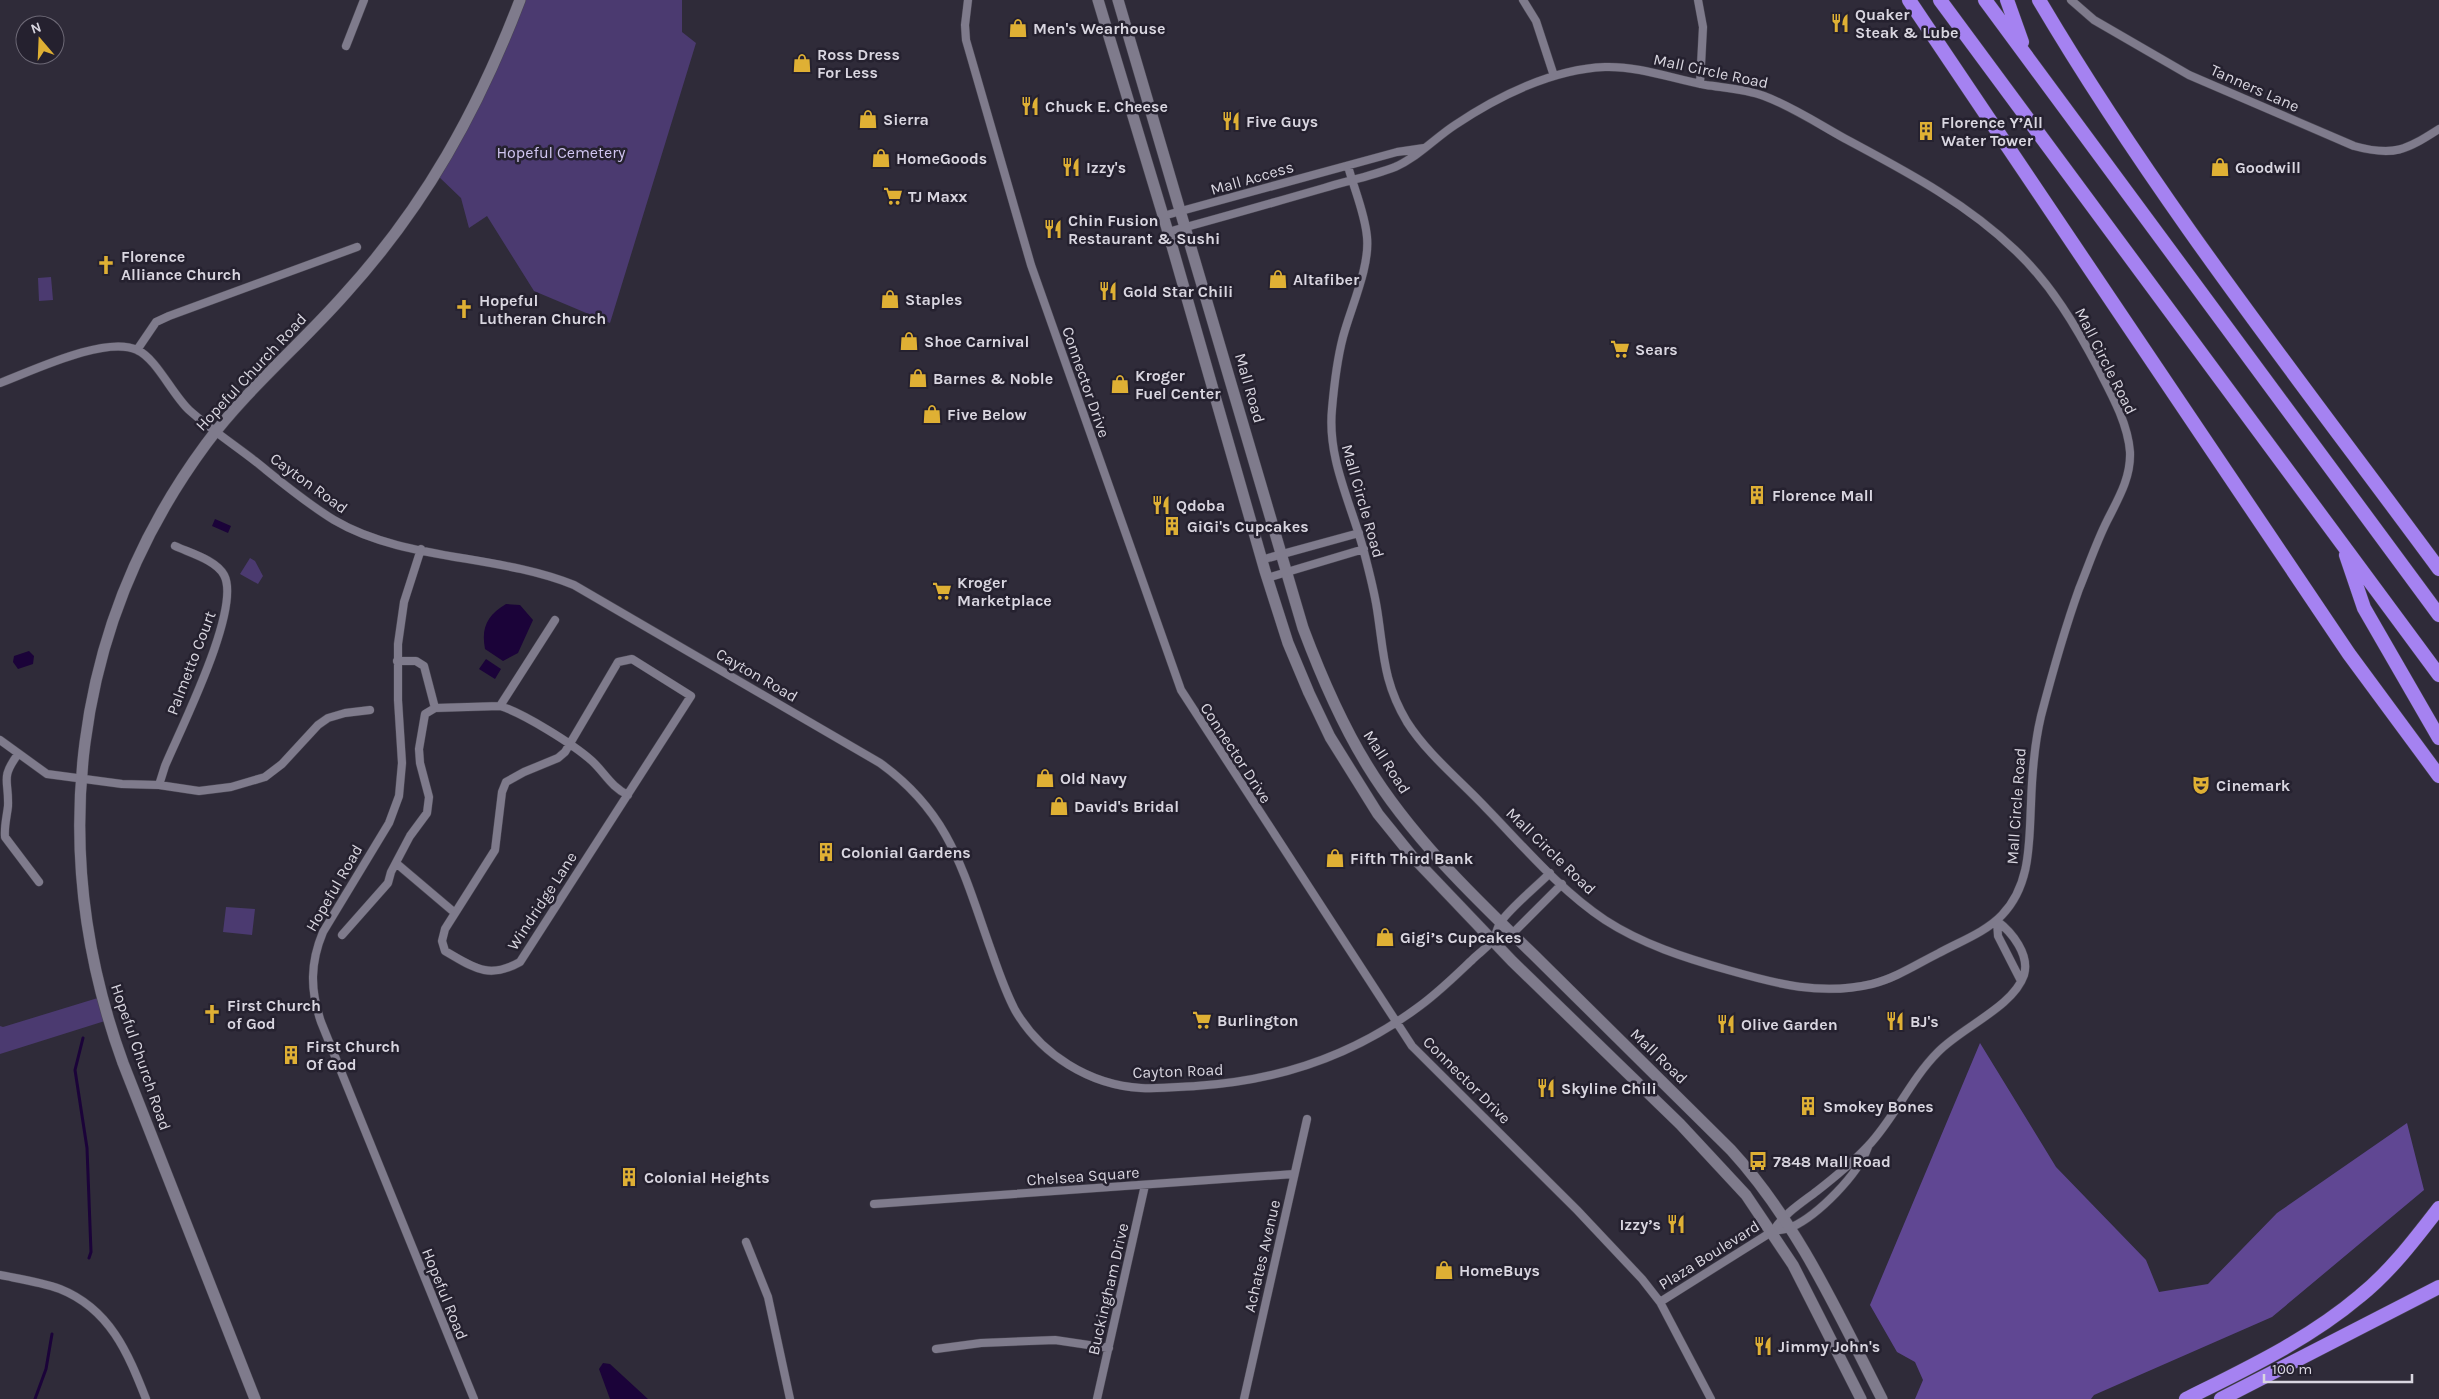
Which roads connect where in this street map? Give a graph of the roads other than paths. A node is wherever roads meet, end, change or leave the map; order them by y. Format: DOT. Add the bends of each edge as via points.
graph roads {
  1 [pos="364,0"];
  2 [pos="520,0"];
  3 [pos="968,0"];
  4 [pos="1098,0"];
  5 [pos="1118,0"];
  6 [pos="1523,0"];
  7 [pos="1698,0"];
  8 [pos="1909,0"];
  9 [pos="1940,0"];
  10 [pos="1985,0"];
  11 [pos="2007,0"];
  12 [pos="2039,0"];
  13 [pos="2071,0"];
  14 [pos="346,46"];
  15 [pos="2028,56"];
  16 [pos="1554,76"];
  17 [pos="1700,84"];
  18 [pos="2439,129"];
  19 [pos="1426,148"];
  20 [pos="1348,166"];
  21 [pos="1352,179"];
  22 [pos="1181,211"];
  23 [pos="1163,216"];
  24 [pos="1186,227"];
  25 [pos="1168,232"];
  26 [pos="357,246"];
  27 [pos="137,350"];
  28 [pos="0,383"];
  29 [pos="216,431"];
  30 [pos="1359,533"];
  31 [pos="2341,540"];
  32 [pos="175,546"];
  33 [pos="421,549"];
  34 [pos="1364,549"];
  35 [pos="1282,555"];
  36 [pos="1262,560"];
  37 [pos="2439,569"];
  38 [pos="1286,572"];
  39 [pos="1267,578"];
  40 [pos="2439,615"];
  41 [pos="555,620"];
  42 [pos="397,660"];
  43 [pos="2439,675"];
  44 [pos="500,706"];
  45 [pos="435,708"];
  46 [pos="370,710"];
  47 [pos="2439,738"];
  48 [pos="0,740"];
  49 [pos="568,745"];
  50 [pos="18,754"];
  51 [pos="2439,776"];
  52 [pos="80,778"];
  53 [pos="159,785"];
  54 [pos="628,795"];
  55 [pos="396,863"];
  56 [pos="1550,874"];
  57 [pos="39,882"];
  58 [pos="1562,884"];
  59 [pos="455,913"];
  60 [pos="1997,921"];
  61 [pos="1500,922"];
  62 [pos="1512,934"];
  63 [pos="342,935"];
  64 [pos="1492,941"];
  65 [pos="2021,981"];
  66 [pos="1396,1023"];
  67 [pos="1307,1119"];
  68 [pos="1869,1145"];
  69 [pos="1294,1174"];
  70 [pos="1145,1185"];
  71 [pos="874,1204"];
  72 [pos="2439,1208"];
  73 [pos="1782,1216"];
  74 [pos="1790,1228"];
  75 [pos="1773,1231"];
  76 [pos="746,1242"];
  77 [pos="0,1274"];
  78 [pos="2439,1287"];
  79 [pos="1660,1302"];
  80 [pos="1109,1348"];
  81 [pos="936,1349"];
  82 [pos="146,1399"];
  83 [pos="255,1399"];
  84 [pos="474,1399"];
  85 [pos="790,1399"];
  86 [pos="1097,1399"];
  87 [pos="1244,1399"];
  88 [pos="1711,1399"];
  89 [pos="1861,1399"];
  90 [pos="1882,1399"];
  91 [pos="2186,1399"];
  92 [pos="2221,1399"];
  1 -- 14 [label="street"];
  2 -- 29 [label="main road, Hopeful Church Road" via="479,98 437,175 412,211 345,295"];
  3 -- 66 [label="street, Connector Drive" via="966,40 1030,265 1181,690"];
  4 -- 23 [label="main road"];
  5 -- 22 [label="main road, Mall Road"];
  6 -- 16 [label="street" via="1536,21"];
  7 -- 17 [label="street" via="1703,27"];
  8 -- 51 [label="highway" via="2349,654"];
  9 -- 31 [label="highway"];
  10 -- 15 [label="highway"];
  11 -- 15 [label="highway"];
  12 -- 37 [label="highway" via="2123,134 2252,318"];
  13 -- 18 [label="street, Tanners Lane" via="2094,20 2190,74 2354,146 2374,151 2409,148"];
  15 -- 40 [label="highway"];
  16 -- 17 [label="street, Mall Circle Road" via="1598,67 1616,67"];
  16 -- 19 [label="street, Mall Circle Road" via="1488,105 1453,126"];
  17 -- 60 [label="street, Mall Circle Road" via="1739,89 1770,98 1937,189 1980,220 2015,250 2063,307 2101,373 2124,425 2130,453 2127,478 2081,586 2056,660 2035,740 2027,863 2016,895"];
  19 -- 20 [label="street" via="1397,152"];
  19 -- 21 [label="street, Mall Circle Road" via="1396,166"];
  20 -- 21 [label="street, Mall Circle Road"];
  20 -- 22 [label="street, Mall Access"];
  21 -- 24 [label="street, Mall Access"];
  21 -- 30 [label="street, Mall Circle Road" via="1368,243 1341,343 1331,442"];
  22 -- 23 [label="street, Mall Access"];
  22 -- 24 [label="main road, Mall Road"];
  23 -- 25 [label="main road"];
  24 -- 25 [label="street, Mall Access"];
  24 -- 35 [label="main road, Mall Road"];
  25 -- 36 [label="main road"];
  26 -- 27 [label="street" via="168,316 156,322"];
  27 -- 28 [label="street" via="110,346 91,349"];
  27 -- 29 [label="street, Cayton Road" via="150,359 188,410"];
  29 -- 33 [label="street, Cayton Road" via="335,521 378,540"];
  29 -- 52 [label="main road, Hopeful Church Road" via="162,512 124,592 108,635 94,689"];
  30 -- 34 [label="street, Mall Circle Road"];
  30 -- 35 [label="street"];
  31 -- 43 [label="highway"];
  31 -- 47 [label="highway" via="2364,608"];
  32 -- 53 [label="street, Palmetto Court" via="219,568 227,583 228,599 217,642 164,766"];
  33 -- 42 [label="street, Hopeful Road" via="404,602"];
  33 -- 66 [label="street, Cayton Road" via="530,569 574,585 897,775 927,804 950,840 1016,1011 1039,1042 1086,1074 1120,1085 1147,1088 1251,1080 1339,1053"];
  34 -- 38 [label="street"];
  34 -- 56 [label="street, Mall Circle Road" via="1377,603 1384,668 1407,722"];
  35 -- 36 [label="street"];
  35 -- 38 [label="main road, Mall Road"];
  36 -- 39 [label="main road"];
  38 -- 39 [label="street"];
  38 -- 61 [label="main road, Mall Road" via="1302,628 1324,684 1368,766 1399,811"];
  39 -- 64 [label="main road" via="1308,694 1352,774 1378,814 1412,856"];
  41 -- 44 [label="street"];
  42 -- 45 [label="street" via="416,661 424,666"];
  42 -- 84 [label="street, Hopeful Road" via="402,763 399,796 389,823 322,932 315,950 313,993 328,1039"];
  44 -- 45 [label="street"];
  44 -- 49 [label="street" via="517,711"];
  45 -- 55 [label="street" via="423,718 419,748 429,797 427,813"];
  46 -- 53 [label="street" via="328,718 274,771 255,781 199,791"];
  48 -- 50 [label="street"];
  49 -- 54 [label="street" via="587,756 607,780"];
  49 -- 54 [label="street, Windridge Lane" via="618,662 632,659 691,696"];
  49 -- 59 [label="street, Windridge Lane" via="558,758 506,782 495,850"];
  50 -- 52 [label="street" via="47,774"];
  50 -- 57 [label="street" via="5,776 8,805 5,837"];
  52 -- 53 [label="street"];
  52 -- 83 [label="main road, Hopeful Church Road" via="81,889 99,988 123,1063"];
  54 -- 59 [label="street, Windridge Lane" via="520,962 509,968 478,970 444,951 445,929"];
  55 -- 59 [label="street"];
  55 -- 63 [label="street" via="388,883"];
  56 -- 58 [label="street, Mall Circle Road"];
  56 -- 61 [label="street"];
  58 -- 60 [label="street, Mall Circle Road" via="1608,922 1662,949 1776,985 1802,989 1836,990 1876,983"];
  58 -- 62 [label="street"];
  60 -- 65 [label="street" via="1998,936"];
  60 -- 65 [label="street" via="2010,930 2021,951 2026,967"];
  61 -- 62 [label="main road, Mall Road"];
  61 -- 64 [label="street"];
  62 -- 64 [label="street"];
  62 -- 73 [label="main road, Mall Road" via="1731,1150 1755,1176"];
  64 -- 66 [label="street, Cayton Road" via="1440,990"];
  64 -- 75 [label="main road" via="1680,1124 1746,1195"];
  65 -- 68 [label="street, Plaza Boulevard" via="2008,1000 1937,1052"];
  66 -- 79 [label="street, Connector Drive" via="1419,1054 1577,1210"];
  67 -- 69 [label="street, Achates Avenue"];
  68 -- 73 [label="street, Plaza Boulevard" via="1819,1190"];
  68 -- 74 [label="street, Plaza Boulevard" via="1860,1167 1839,1191"];
  69 -- 70 [label="street, Chelsea Square"];
  69 -- 87 [label="street, Achates Avenue"];
  70 -- 71 [label="street, Chelsea Square"];
  70 -- 80 [label="street, Buckingham Drive"];
  72 -- 91 [label="highway" via="2382,1276 2331,1320 2290,1346"];
  73 -- 74 [label="main road, Mall Road"];
  73 -- 75 [label="street, Plaza Boulevard"];
  74 -- 75 [label="street, Plaza Boulevard"];
  74 -- 90 [label="main road, Mall Road"];
  75 -- 79 [label="street, Plaza Boulevard"];
  75 -- 89 [label="main road"];
  76 -- 85 [label="street" via="768,1297"];
  77 -- 82 [label="street" via="61,1290 91,1308 124,1347"];
  78 -- 92 [label="highway"];
  79 -- 88 [label="street, Connector Drive"];
  80 -- 81 [label="street" via="1055,1340 981,1343"];
  80 -- 86 [label="street, Buckingham Drive"];
}
